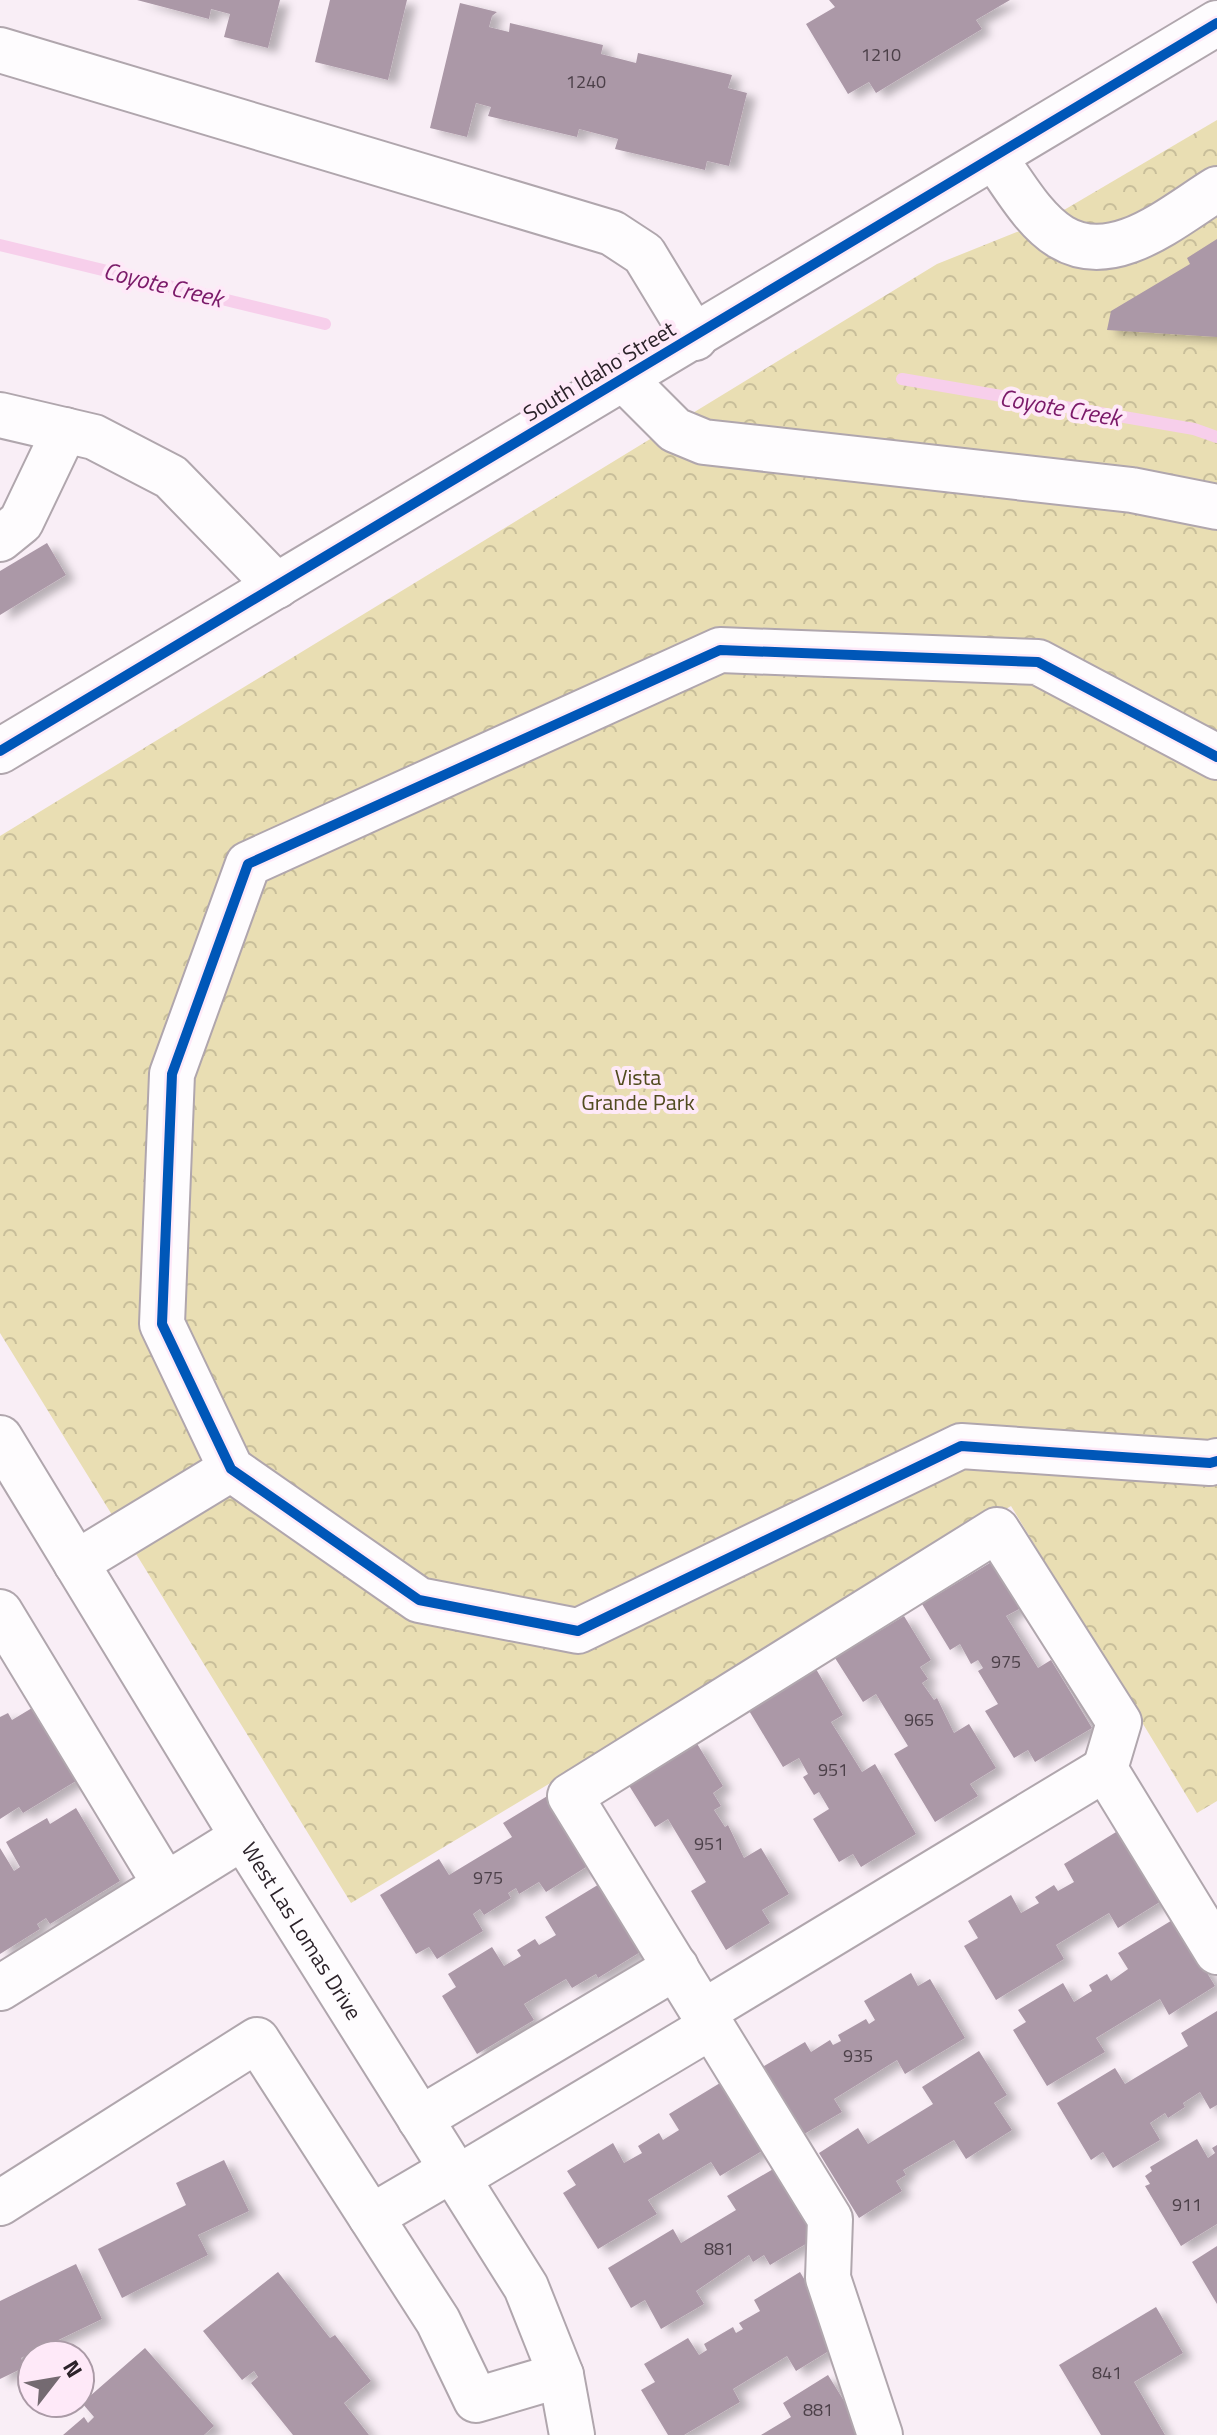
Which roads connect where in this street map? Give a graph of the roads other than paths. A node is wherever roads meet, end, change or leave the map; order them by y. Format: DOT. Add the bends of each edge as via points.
graph roads {
  1 [pos="1217,23"];
  2 [pos="0,50"];
  3 [pos="994,157"];
  4 [pos="1217,189"];
  5 [pos="695,338"];
  6 [pos="624,379"];
  7 [pos="0,415"];
  8 [pos="65,430"];
  9 [pos="1217,507"];
  10 [pos="0,539"];
  11 [pos="277,586"];
  12 [pos="0,751"];
  13 [pos="1217,757"];
  14 [pos="0,1440"];
  15 [pos="1217,1461"];
  16 [pos="231,1469"];
  17 [pos="76,1563"];
  18 [pos="0,1612"];
  19 [pos="1105,1769"];
  20 [pos="243,1837"];
  21 [pos="165,1884"];
  22 [pos="1217,1952"];
  23 [pos="676,1967"];
  24 [pos="0,1988"];
  25 [pos="708,2019"];
  26 [pos="420,2119"];
  27 [pos="456,2173"];
  28 [pos="0,2203"];
  29 [pos="371,2217"];
  30 [pos="561,2375"];
  31 [pos="572,2435"];
  32 [pos="880,2435"];
  1 -- 3 [label="street, South Idaho Street"];
  2 -- 5 [label="street" via="612,233 644,254"];
  3 -- 4 [label="street" via="1060,237 1092,247 1124,243"];
  3 -- 5 [label="street, South Idaho Street"];
  5 -- 6 [label="street, South Idaho Street"];
  6 -- 9 [label="street" via="675,430 704,442 1132,490"];
  6 -- 11 [label="street, South Idaho Street"];
  7 -- 8 [label="street"];
  8 -- 10 [label="street" via="21,522"];
  8 -- 11 [label="street" via="94,437 171,477"];
  11 -- 12 [label="street, South Idaho Street"];
  13 -- 16 [label="street" via="1038,662 720,650 248,864 172,1074 162,1324"];
  14 -- 17 [label="street, West Las Lomas Drive"];
  15 -- 16 [label="street" via="961,1446 578,1631 419,1600"];
  16 -- 17 [label="street"];
  17 -- 20 [label="street, West Las Lomas Drive"];
  18 -- 21 [label="street"];
  19 -- 22 [label="street"];
  19 -- 23 [label="street" via="1119,1722 997,1530 570,1796"];
  19 -- 25 [label="street"];
  20 -- 21 [label="street"];
  20 -- 26 [label="street, West Las Lomas Drive"];
  21 -- 24 [label="street"];
  23 -- 25 [label="street"];
  23 -- 26 [label="street"];
  25 -- 27 [label="street"];
  25 -- 32 [label="street" via="830,2219 828,2278"];
  26 -- 27 [label="street, West Las Lomas Drive"];
  27 -- 29 [label="street"];
  27 -- 30 [label="street, West Las Lomas Drive" via="526,2287"];
  28 -- 29 [label="street" via="257,2040"];
  29 -- 30 [label="street" via="438,2321 476,2400"];
  30 -- 31 [label="street, West Las Lomas Drive"];
}
